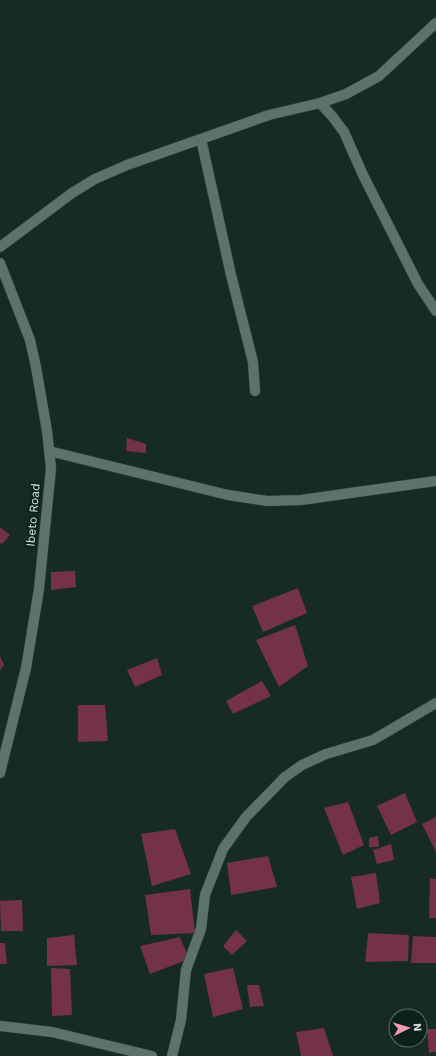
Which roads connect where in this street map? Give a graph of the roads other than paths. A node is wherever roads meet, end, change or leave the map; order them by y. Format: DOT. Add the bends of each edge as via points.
graph roads {
  1 [pos="436,23"];
  2 [pos="320,103"];
  3 [pos="201,139"];
  4 [pos="0,247"];
  5 [pos="0,263"];
  6 [pos="436,311"];
  7 [pos="255,391"];
  8 [pos="49,451"];
  9 [pos="436,481"];
  10 [pos="436,703"];
  11 [pos="0,773"];
  12 [pos="0,1026"];
  13 [pos="152,1056"];
  14 [pos="172,1056"];
  1 -- 2 [label="street" via="379,76 346,94"];
  2 -- 3 [label="street" via="269,115"];
  2 -- 6 [label="street" via="344,132 418,284"];
  3 -- 4 [label="street" via="95,179 72,193"];
  3 -- 7 [label="street" via="253,362"];
  5 -- 8 [label="street, Ibeto Road" via="30,340 42,396"];
  8 -- 9 [label="street" via="228,496 267,501 301,500"];
  8 -- 11 [label="street, Ibeto Road" via="51,468 39,589 26,668"];
  10 -- 14 [label="street" via="373,740 326,754 302,765 285,777 246,817 222,849 205,896 200,929 186,970 181,1020"];
  12 -- 13 [label="street" via="52,1032"];
}
